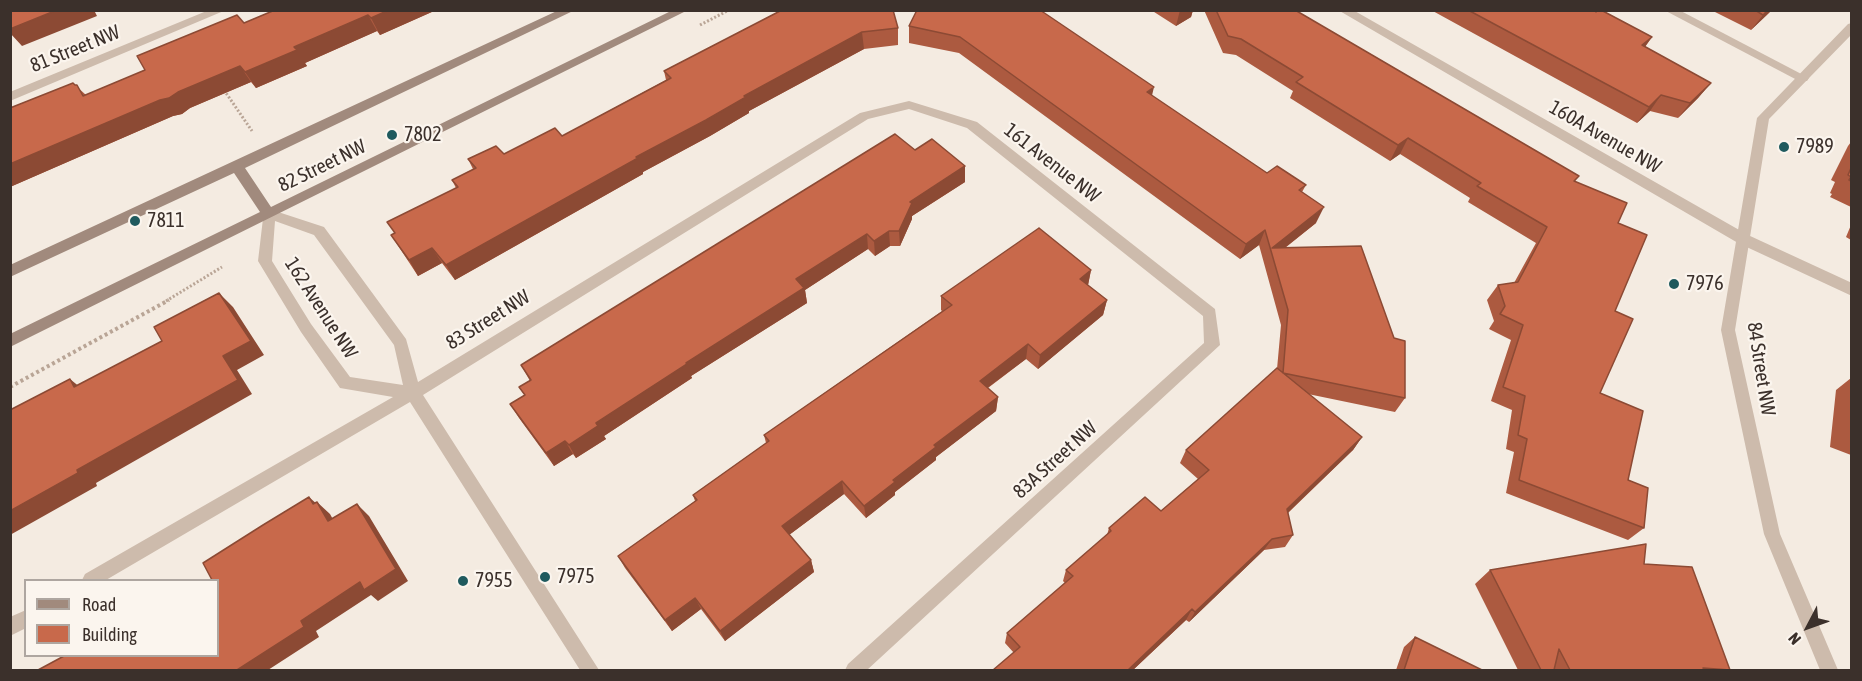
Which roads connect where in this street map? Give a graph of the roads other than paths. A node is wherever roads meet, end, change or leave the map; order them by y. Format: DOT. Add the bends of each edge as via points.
graph roads {
  1 [pos="570,10"];
  2 [pos="683,10"];
  3 [pos="1343,10"];
  4 [pos="1669,10"];
  5 [pos="212,12"];
  6 [pos="1851,27"];
  7 [pos="1803,78"];
  8 [pos="10,97"];
  9 [pos="909,105"];
  10 [pos="237,167"];
  11 [pos="269,214"];
  12 [pos="1743,239"];
  13 [pos="10,272"];
  14 [pos="1160,273"];
  15 [pos="1851,290"];
  16 [pos="10,341"];
  17 [pos="413,393"];
  18 [pos="93,579"];
  19 [pos="24,619"];
  20 [pos="10,627"];
  21 [pos="590,670"];
  22 [pos="854,670"];
  23 [pos="1829,670"];
  1 -- 10 [label="main road, 82 Street NW"];
  2 -- 11 [label="main road, 82 Street NW"];
  3 -- 12 [label="street, 160A Avenue NW"];
  4 -- 7 [label="street"];
  5 -- 8 [label="street, 81 Street NW"];
  6 -- 7 [label="street, 84 Street NW"];
  7 -- 12 [label="street, 84 Street NW" via="1763,118"];
  9 -- 14 [label="street, 161 Avenue NW" via="972,125"];
  9 -- 17 [label="street, 83 Street NW" via="864,116"];
  10 -- 11 [label="main road"];
  10 -- 13 [label="main road, 82 Street NW"];
  11 -- 16 [label="main road, 82 Street NW"];
  11 -- 17 [label="street, 162 Avenue NW" via="320,231 401,343"];
  11 -- 17 [label="street, 162 Avenue NW" via="265,261 345,383"];
  12 -- 15 [label="street, 160A Avenue NW"];
  12 -- 23 [label="street, 84 Street NW" via="1728,330 1772,534"];
  14 -- 22 [label="street, 83A Street NW" via="1210,313 1212,345"];
  17 -- 18 [label="street, 83 Street NW"];
  17 -- 21 [label="street, 162 Avenue NW"];
  19 -- 20 [label="street"];
}
